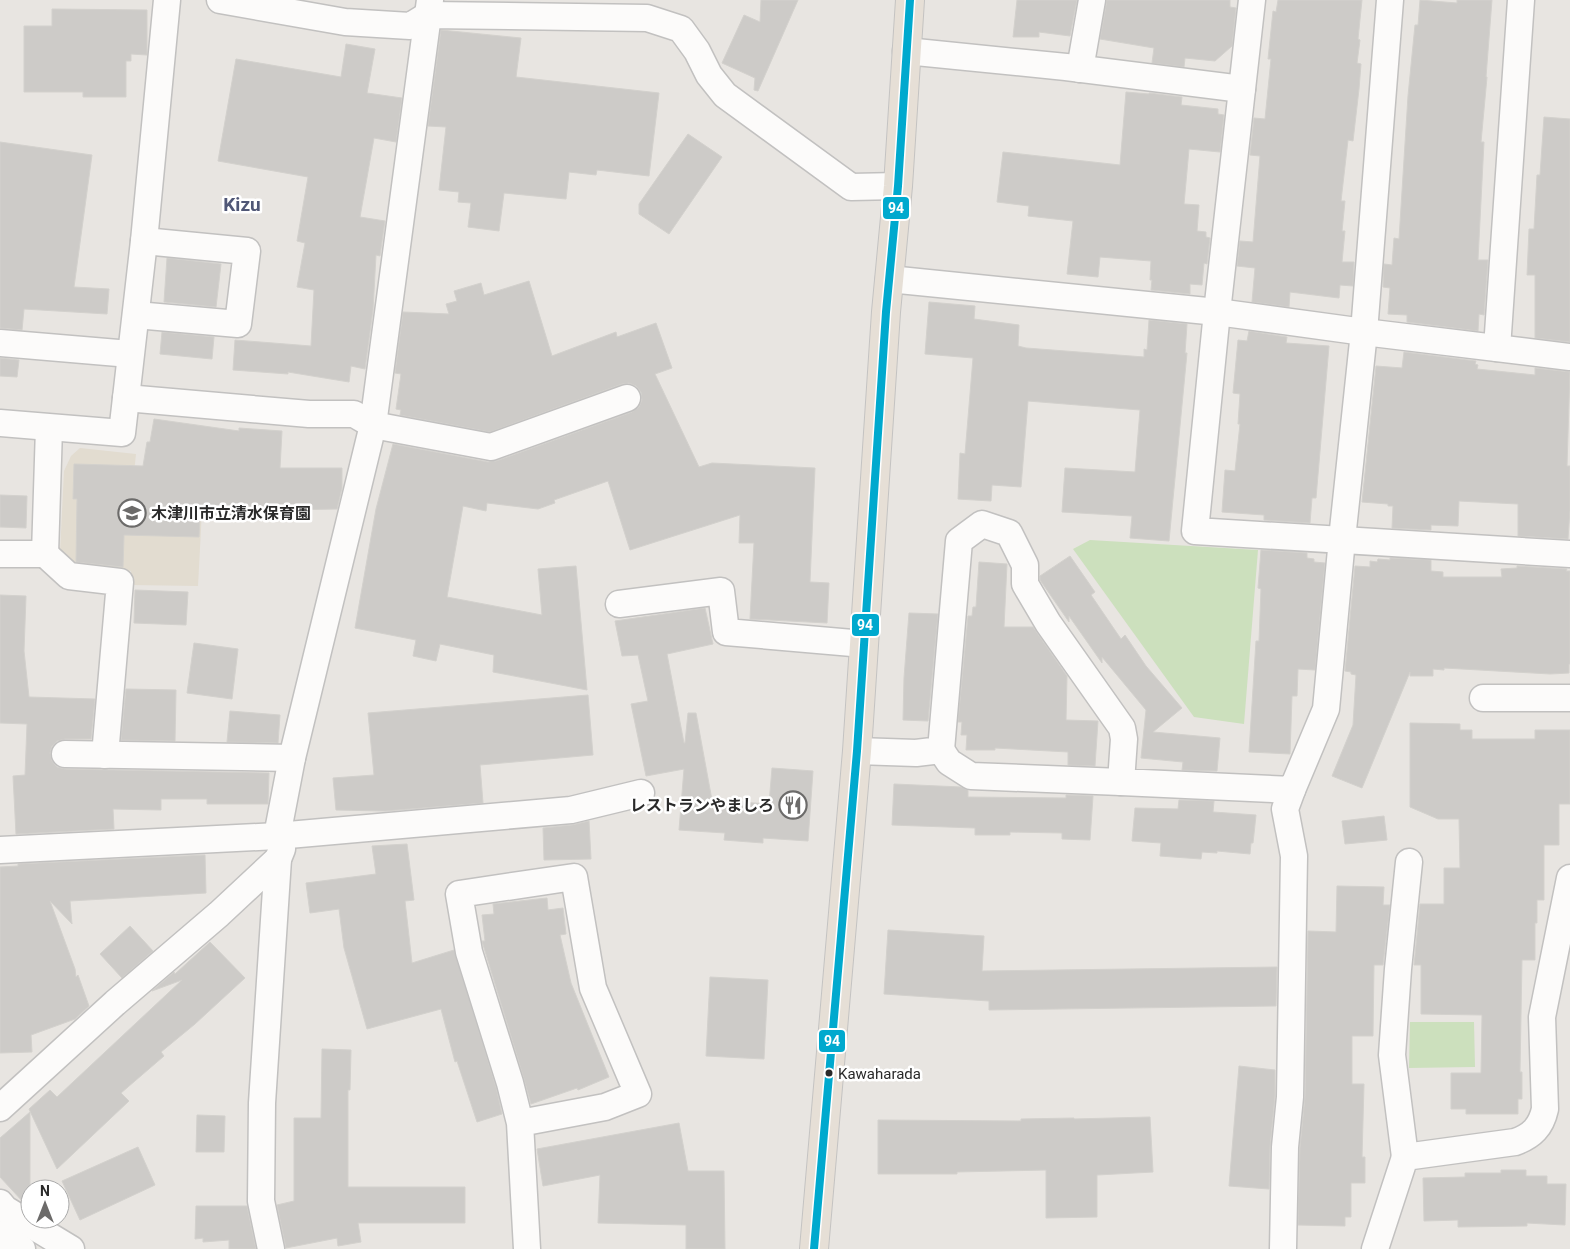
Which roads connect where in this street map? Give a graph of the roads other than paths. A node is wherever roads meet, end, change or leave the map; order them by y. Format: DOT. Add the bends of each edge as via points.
graph roads {
  1 [pos="167,0"];
  2 [pos="220,0"];
  3 [pos="910,0"];
  4 [pos="1092,0"];
  5 [pos="1252,0"];
  6 [pos="1390,0"];
  7 [pos="1521,0"];
  8 [pos="429,8"];
  9 [pos="534,8"];
  10 [pos="906,51"];
  11 [pos="1080,69"];
  12 [pos="1242,89"];
  13 [pos="898,186"];
  14 [pos="144,241"];
  15 [pos="889,279"];
  16 [pos="1217,312"];
  17 [pos="136,315"];
  18 [pos="1364,332"];
  19 [pos="0,343"];
  20 [pos="1497,348"];
  21 [pos="130,354"];
  22 [pos="1570,357"];
  23 [pos="126,398"];
  24 [pos="627,398"];
  25 [pos="0,423"];
  26 [pos="373,425"];
  27 [pos="49,428"];
  28 [pos="1342,539"];
  29 [pos="0,554"];
  30 [pos="45,554"];
  31 [pos="1570,554"];
  32 [pos="619,604"];
  33 [pos="864,644"];
  34 [pos="1483,698"];
  35 [pos="1570,698"];
  36 [pos="942,750"];
  37 [pos="856,751"];
  38 [pos="66,754"];
  39 [pos="105,755"];
  40 [pos="292,758"];
  41 [pos="1121,782"];
  42 [pos="1292,790"];
  43 [pos="641,793"];
  44 [pos="278,847"];
  45 [pos="0,850"];
  46 [pos="1409,862"];
  47 [pos="1570,878"];
  48 [pos="0,1108"];
  49 [pos="520,1123"];
  50 [pos="1405,1157"];
  51 [pos="0,1204"];
  52 [pos="0,1234"];
  53 [pos="22,1249"];
  54 [pos="71,1249"];
  55 [pos="272,1249"];
  56 [pos="527,1249"];
  57 [pos="814,1249"];
  58 [pos="1283,1249"];
  59 [pos="1375,1249"];
  1 -- 14 [label="street"];
  2 -- 8 [label="street" via="345,22 410,26"];
  3 -- 10 [label="highway"];
  4 -- 11 [label="street"];
  5 -- 12 [label="street"];
  6 -- 18 [label="street"];
  7 -- 20 [label="street"];
  8 -- 9 [label="street"];
  8 -- 26 [label="street"];
  9 -- 13 [label="street" via="646,18 681,29 710,75 733,101 852,186"];
  10 -- 11 [label="street"];
  10 -- 13 [label="highway"];
  11 -- 12 [label="street"];
  12 -- 16 [label="street"];
  13 -- 15 [label="highway"];
  14 -- 17 [label="street"];
  14 -- 17 [label="street" via="247,251 238,324"];
  15 -- 16 [label="street"];
  15 -- 33 [label="highway"];
  16 -- 18 [label="street"];
  16 -- 28 [label="street" via="1196,531"];
  17 -- 21 [label="street"];
  18 -- 20 [label="street"];
  18 -- 28 [label="street"];
  19 -- 21 [label="street"];
  20 -- 22 [label="street"];
  21 -- 23 [label="street"];
  23 -- 26 [label="street" via="309,414 354,414"];
  23 -- 27 [label="street" via="122,433"];
  24 -- 26 [label="street" via="491,447"];
  25 -- 27 [label="street"];
  26 -- 40 [label="street"];
  27 -- 30 [label="street"];
  28 -- 31 [label="street"];
  28 -- 42 [label="street" via="1326,709"];
  29 -- 30 [label="street"];
  30 -- 39 [label="street" via="69,576 120,582"];
  32 -- 33 [label="street" via="721,591 726,632"];
  33 -- 37 [label="highway"];
  34 -- 35 [label="street"];
  36 -- 37 [label="street" via="916,753"];
  36 -- 41 [label="street" via="949,762 972,776"];
  36 -- 41 [label="street" via="959,541 982,524 1009,532 1025,565 1025,584 1048,623 1122,728"];
  37 -- 57 [label="highway"];
  38 -- 39 [label="street"];
  39 -- 40 [label="street"];
  40 -- 44 [label="street"];
  41 -- 42 [label="street"];
  42 -- 58 [label="street" via="1285,810 1294,856 1290,1097 1285,1147"];
  43 -- 44 [label="street" via="571,810"];
  44 -- 45 [label="street"];
  44 -- 48 [label="street" via="219,914"];
  44 -- 55 [label="street" via="262,1103 261,1201"];
  46 -- 50 [label="street" via="1392,1055"];
  47 -- 50 [label="street" via="1542,1017 1544,1110 1537,1129 1515,1142"];
  49 -- 49 [label="street" via="469,952 459,894 574,877 593,988 638,1094 605,1107"];
  49 -- 56 [label="street"];
  50 -- 59 [label="street"];
  51 -- 54 [label="street"];
  52 -- 53 [label="street"];
}
